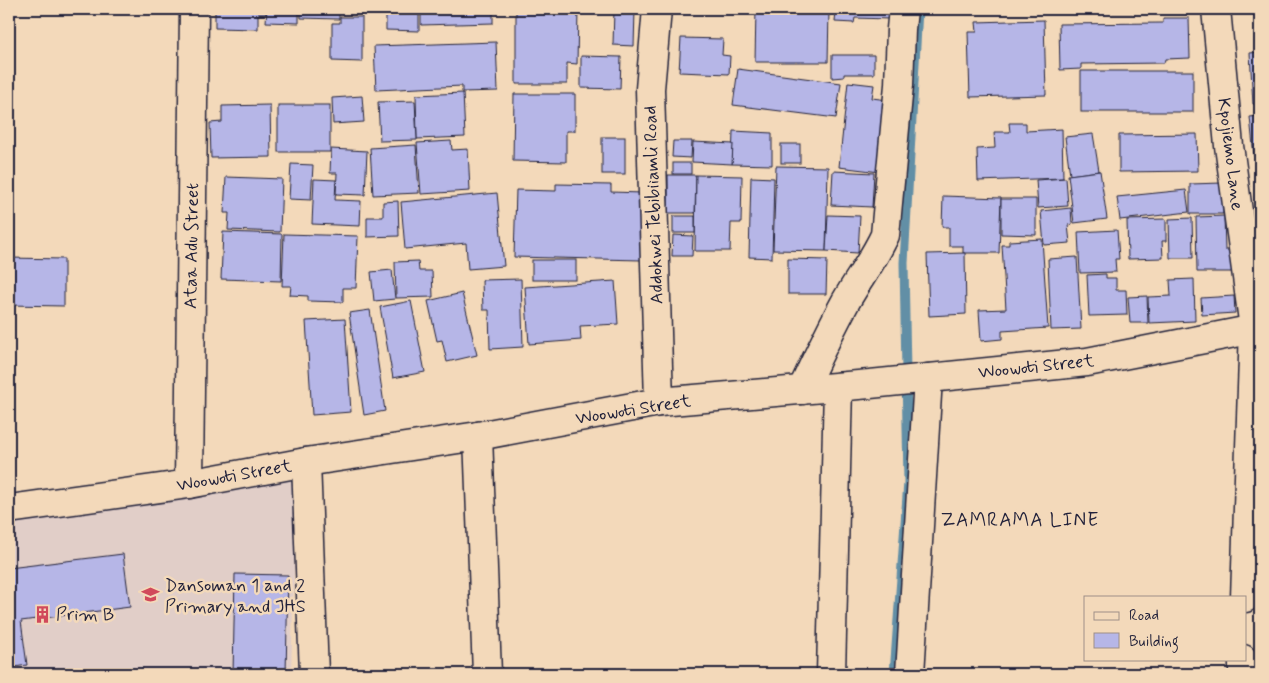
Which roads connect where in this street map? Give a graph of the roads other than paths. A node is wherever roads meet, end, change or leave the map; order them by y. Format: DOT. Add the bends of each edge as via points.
graph roads {
  1 [pos="194,9"];
  2 [pos="657,9"];
  3 [pos="903,9"];
  4 [pos="1216,9"];
  5 [pos="1257,328"];
  6 [pos="919,379"];
  7 [pos="838,388"];
  8 [pos="802,390"];
  9 [pos="659,402"];
  10 [pos="478,436"];
  11 [pos="306,462"];
  12 [pos="189,484"];
  13 [pos="9,509"];
  14 [pos="1245,596"];
  15 [pos="1243,660"];
  16 [pos="314,674"];
  17 [pos="488,674"];
  18 [pos="831,674"];
  19 [pos="910,674"];
  20 [pos="1243,674"];
  1 -- 12 [label="street, Ataa Adu Street"];
  2 -- 9 [label="street, Addokwei Tebibiiamli Road" via="650,90"];
  3 -- 8 [label="street" via="885,234 847,299"];
  4 -- 5 [label="street, Kpojiemo Lane" via="1229,146"];
  5 -- 6 [label="street, Woowoti Street" via="1087,362"];
  5 -- 14 [label="street, Kpojiemo Lane"];
  6 -- 7 [label="street, Woowoti Street"];
  6 -- 19 [label="street"];
  7 -- 8 [label="street, Woowoti Street"];
  7 -- 18 [label="street"];
  8 -- 9 [label="street, Woowoti Street"];
  9 -- 10 [label="street, Woowoti Street"];
  10 -- 11 [label="street, Woowoti Street"];
  10 -- 17 [label="street"];
  11 -- 12 [label="street, Woowoti Street"];
  11 -- 16 [label="street"];
  12 -- 13 [label="street, Woowoti Street"];
  15 -- 20 [label="street"];
}
